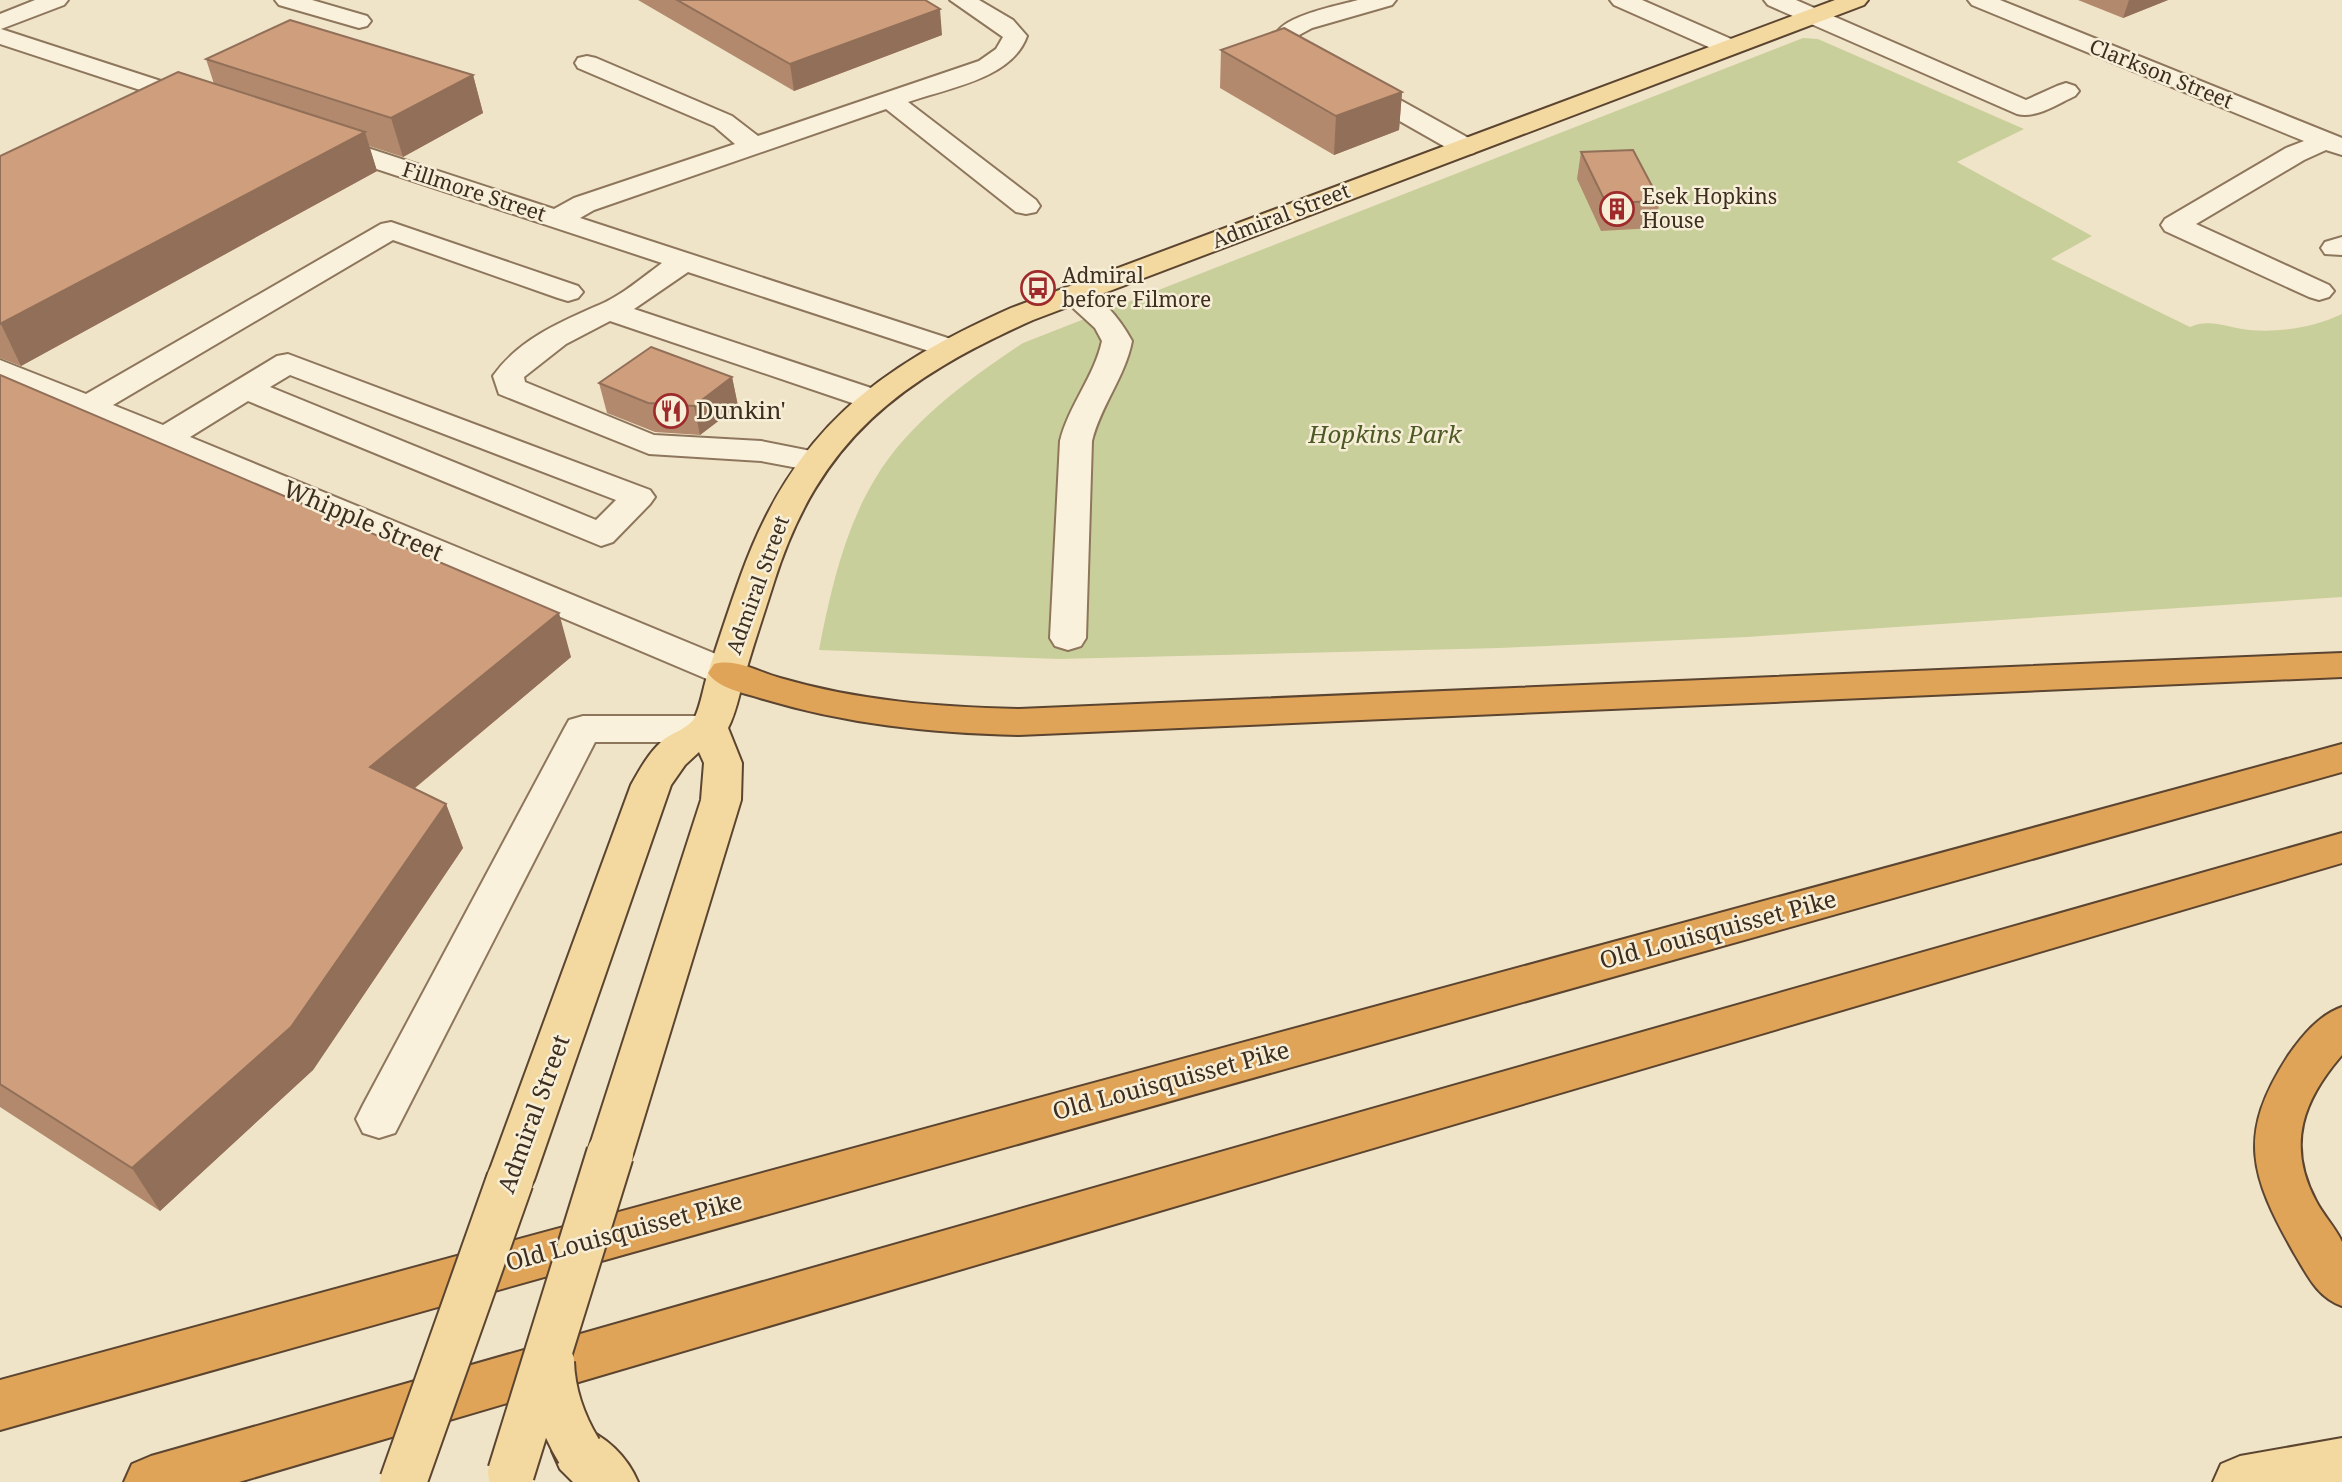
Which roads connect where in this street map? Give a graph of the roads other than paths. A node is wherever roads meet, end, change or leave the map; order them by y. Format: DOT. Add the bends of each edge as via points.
graph roads {
  1 [pos="56,0"];
  2 [pos="287,0"];
  3 [pos="962,0"];
  4 [pos="1384,0"];
  5 [pos="1622,0"];
  6 [pos="1776,0"];
  7 [pos="1856,0"];
  8 [pos="1980,0"];
  9 [pos="1811,15"];
  10 [pos="359,21"];
  11 [pos="0,22"];
  12 [pos="0,36"];
  13 [pos="1729,47"];
  14 [pos="587,63"];
  15 [pos="2066,91"];
  16 [pos="888,99"];
  17 [pos="225,110"];
  18 [pos="305,136"];
  19 [pos="2334,144"];
  20 [pos="754,145"];
  21 [pos="1465,147"];
  22 [pos="1026,206"];
  23 [pos="557,219"];
  24 [pos="685,261"];
  25 [pos="2319,290"];
  26 [pos="568,292"];
  27 [pos="1074,295"];
  28 [pos="611,311"];
  29 [pos="949,348"];
  30 [pos="0,369"];
  31 [pos="245,388"];
  32 [pos="873,399"];
  33 [pos="88,406"];
  34 [pos="166,438"];
  35 [pos="814,461"];
  36 [pos="1068,638"];
  37 [pos="2342,664"];
  38 [pos="727,673"];
  39 [pos="709,729"];
  40 [pos="2342,758"];
  41 [pos="2342,848"];
  42 [pos="2342,1025"];
  43 [pos="379,1119"];
  44 [pos="2342,1284"];
  45 [pos="551,1345"];
  46 [pos="0,1405"];
  47 [pos="2342,1464"];
  48 [pos="595,1467"];
  49 [pos="510,1477"];
  50 [pos="151,1482"];
  51 [pos="403,1482"];
  52 [pos="2240,1482"];
  1 -- 11 [label="street"];
  2 -- 10 [label="street"];
  3 -- 16 [label="street" via="1010,31 1015,36 1012,48 988,66"];
  4 -- 21 [label="street" via="1304,23 1287,32 1288,42 1303,56"];
  5 -- 13 [label="street"];
  6 -- 9 [label="street"];
  7 -- 9 [label="main road, Admiral Street"];
  8 -- 19 [label="street, Clarkson Street"];
  9 -- 13 [label="main road, Admiral Street"];
  9 -- 15 [label="street" via="2026,109"];
  12 -- 17 [label="street"];
  13 -- 21 [label="main road, Admiral Street"];
  14 -- 20 [label="street" via="723,121"];
  16 -- 20 [label="street"];
  16 -- 22 [label="street"];
  18 -- 23 [label="street, Fillmore Street"];
  19 -- 25 [label="street" via="2295,155 2175,225"];
  20 -- 23 [label="street" via="584,204"];
  21 -- 27 [label="main road, Admiral Street"];
  23 -- 24 [label="street, Fillmore Street"];
  24 -- 28 [label="street"];
  24 -- 29 [label="street, Fillmore Street"];
  26 -- 33 [label="street" via="391,230"];
  27 -- 29 [label="main road, Admiral Street"];
  27 -- 36 [label="street" via="1107,323 1117,341 1112,362 1080,422 1076,441"];
  28 -- 32 [label="street"];
  28 -- 35 [label="street" via="581,321 518,364 508,376 510,387 649,444 761,451"];
  29 -- 32 [label="main road, Admiral Street"];
  30 -- 33 [label="street, Whipple Street"];
  31 -- 31 [label="street" via="601,535 638,497 288,363"];
  31 -- 34 [label="street"];
  32 -- 35 [label="main road, Admiral Street"];
  33 -- 34 [label="street, Whipple Street"];
  34 -- 38 [label="street, Whipple Street"];
  35 -- 38 [label="main road, Admiral Street" via="772,540"];
  37 -- 38 [label="highway" via="1019,722 914,717 848,708 771,690"];
  38 -- 39 [label="main road, Admiral Street"];
  39 -- 43 [label="street" via="583,729"];
  39 -- 45 [label="main road, bridge" via="723,763 720,800"];
  39 -- 51 [label="main road, Admiral Street, bridge" via="671,755 651,785"];
  40 -- 46 [label="highway, Old Louisquisset Pike"];
  41 -- 50 [label="highway"];
  42 -- 44 [label="highway" via="2300,1073 2284,1103 2276,1134 2278,1167 2295,1212"];
  45 -- 48 [label="main road, bridge" via="555,1403 565,1428"];
  45 -- 49 [label="main road, bridge"];
  47 -- 52 [label="main road"];
}
